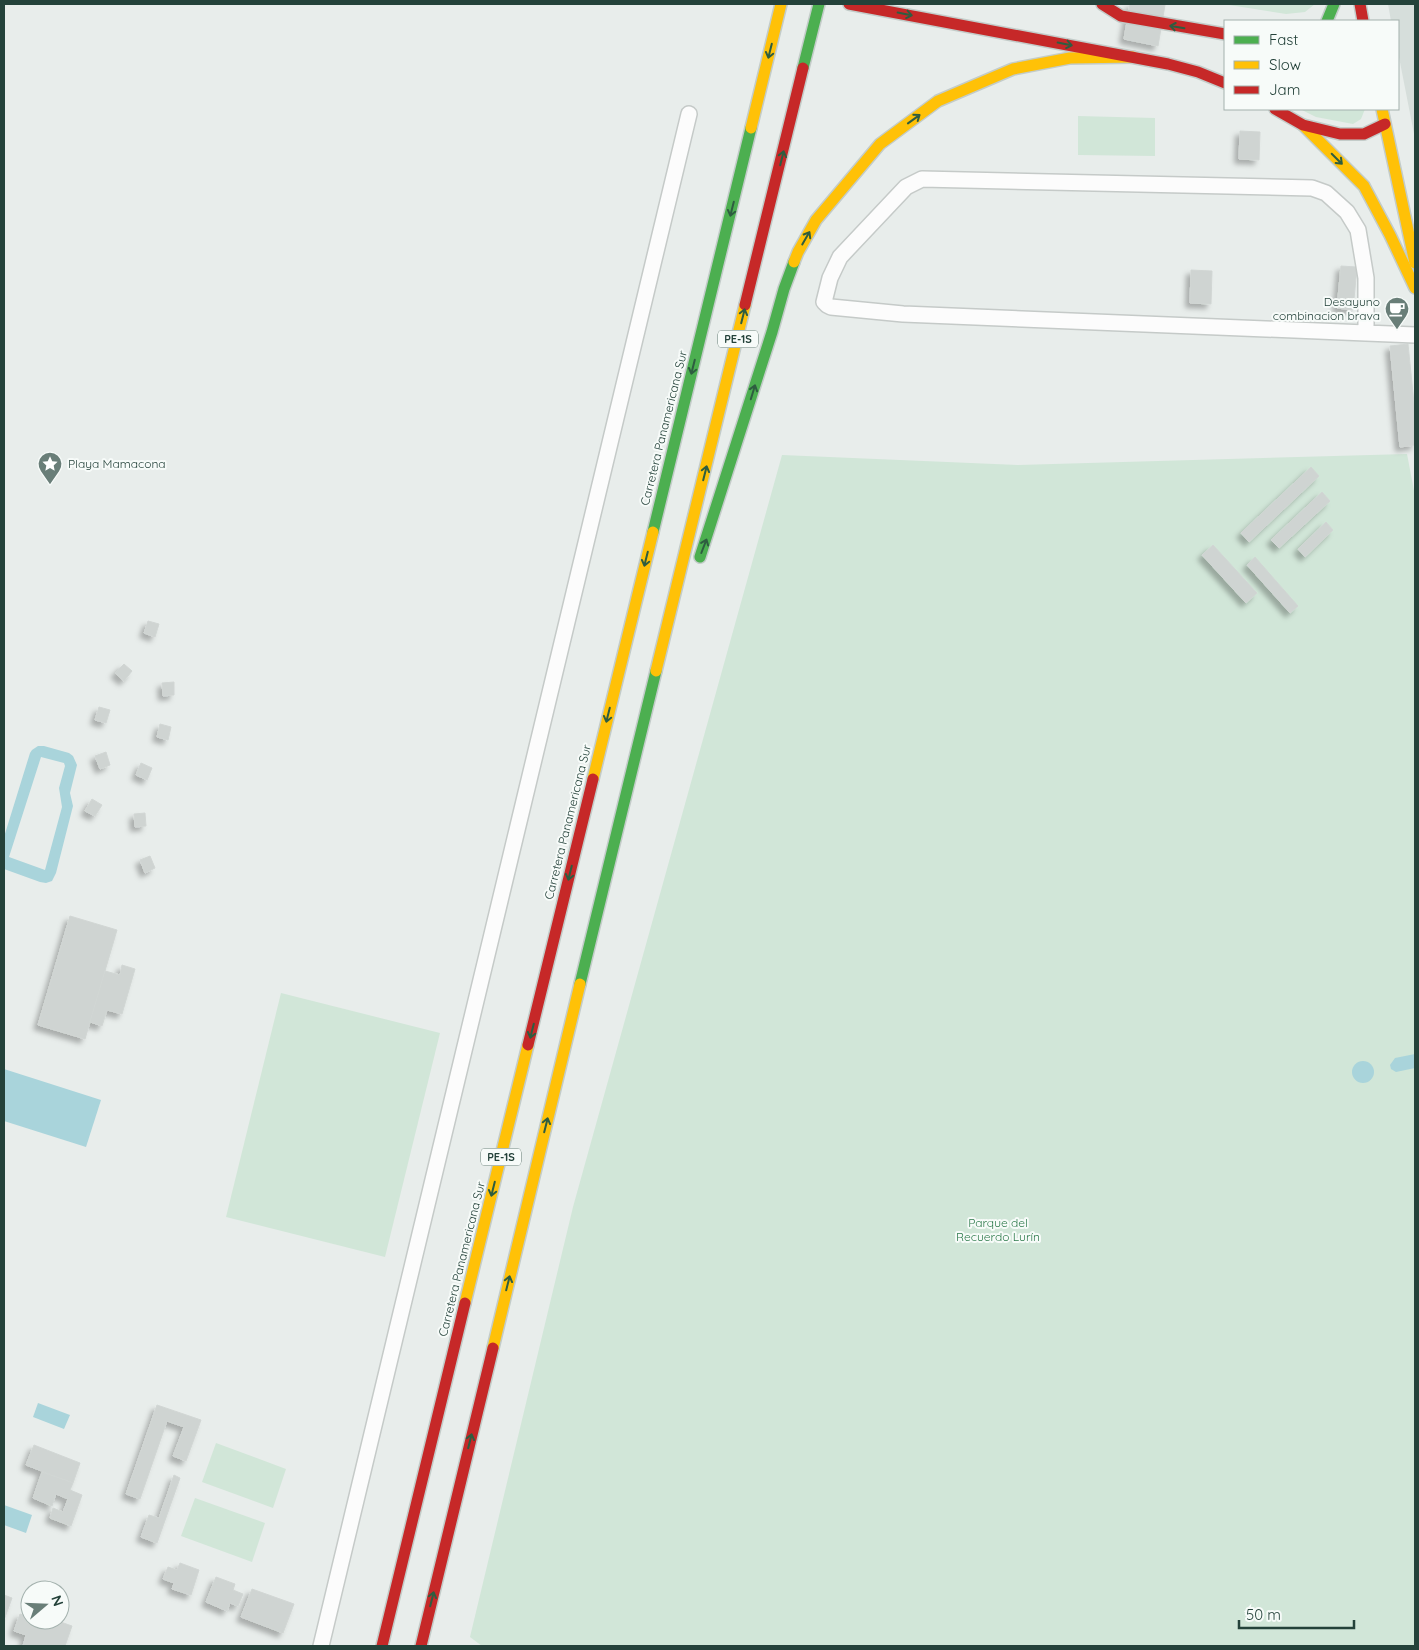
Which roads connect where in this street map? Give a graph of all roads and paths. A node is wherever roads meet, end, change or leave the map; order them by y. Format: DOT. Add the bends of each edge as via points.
graph roads {
  1 [pos="782,4"];
  2 [pos="819,4"];
  3 [pos="853,4"];
  4 [pos="1102,4"];
  5 [pos="1334,4"];
  6 [pos="1360,4"];
  7 [pos="1327,20"];
  8 [pos="1363,20"];
  9 [pos="1224,34"];
  10 [pos="1133,57"];
  11 [pos="1224,83"];
  12 [pos="1276,110"];
  13 [pos="1382,110"];
  14 [pos="689,114"];
  15 [pos="1385,124"];
  16 [pos="1303,125"];
  17 [pos="1415,263"];
  18 [pos="1415,288"];
  19 [pos="1366,333"];
  20 [pos="1415,335"];
  21 [pos="698,564"];
  22 [pos="688,588"];
  23 [pos="655,674"];
  24 [pos="321,1646"];
  25 [pos="382,1646"];
  26 [pos="421,1646"];
  1 -- 25 [label="main road, Carretera Panamericana Sur / PE-1S, one-way"];
  23 -- 2 [label="main road, PE-1S, one-way"];
  3 -- 10 [label="main road, one-way"];
  9 -- 4 [label="main road, one-way" via="1121,16"];
  5 -- 7 [label="main road"];
  6 -- 8 [label="main road"];
  10 -- 11 [label="main road" via="1198,72"];
  21 -- 10 [label="main road, one-way" via="798,252 816,220 880,144 938,101 1013,69 1070,58"];
  12 -- 16 [label="main road"];
  13 -- 15 [label="main road"];
  14 -- 24 [label="street"];
  15 -- 16 [label="main road" via="1364,134 1340,134"];
  15 -- 17 [label="main road"];
  16 -- 18 [label="main road, one-way" via="1364,186"];
  19 -- 19 [label="street" via="1366,278 1358,230 1347,212 1326,193 1312,188 922,179 906,187 840,257 824,302 830,307 903,314"];
  19 -- 20 [label="street"];
  22 -- 23 [label="main road"];
  26 -- 23 [label="main road, PE-1S, one-way"];
}
